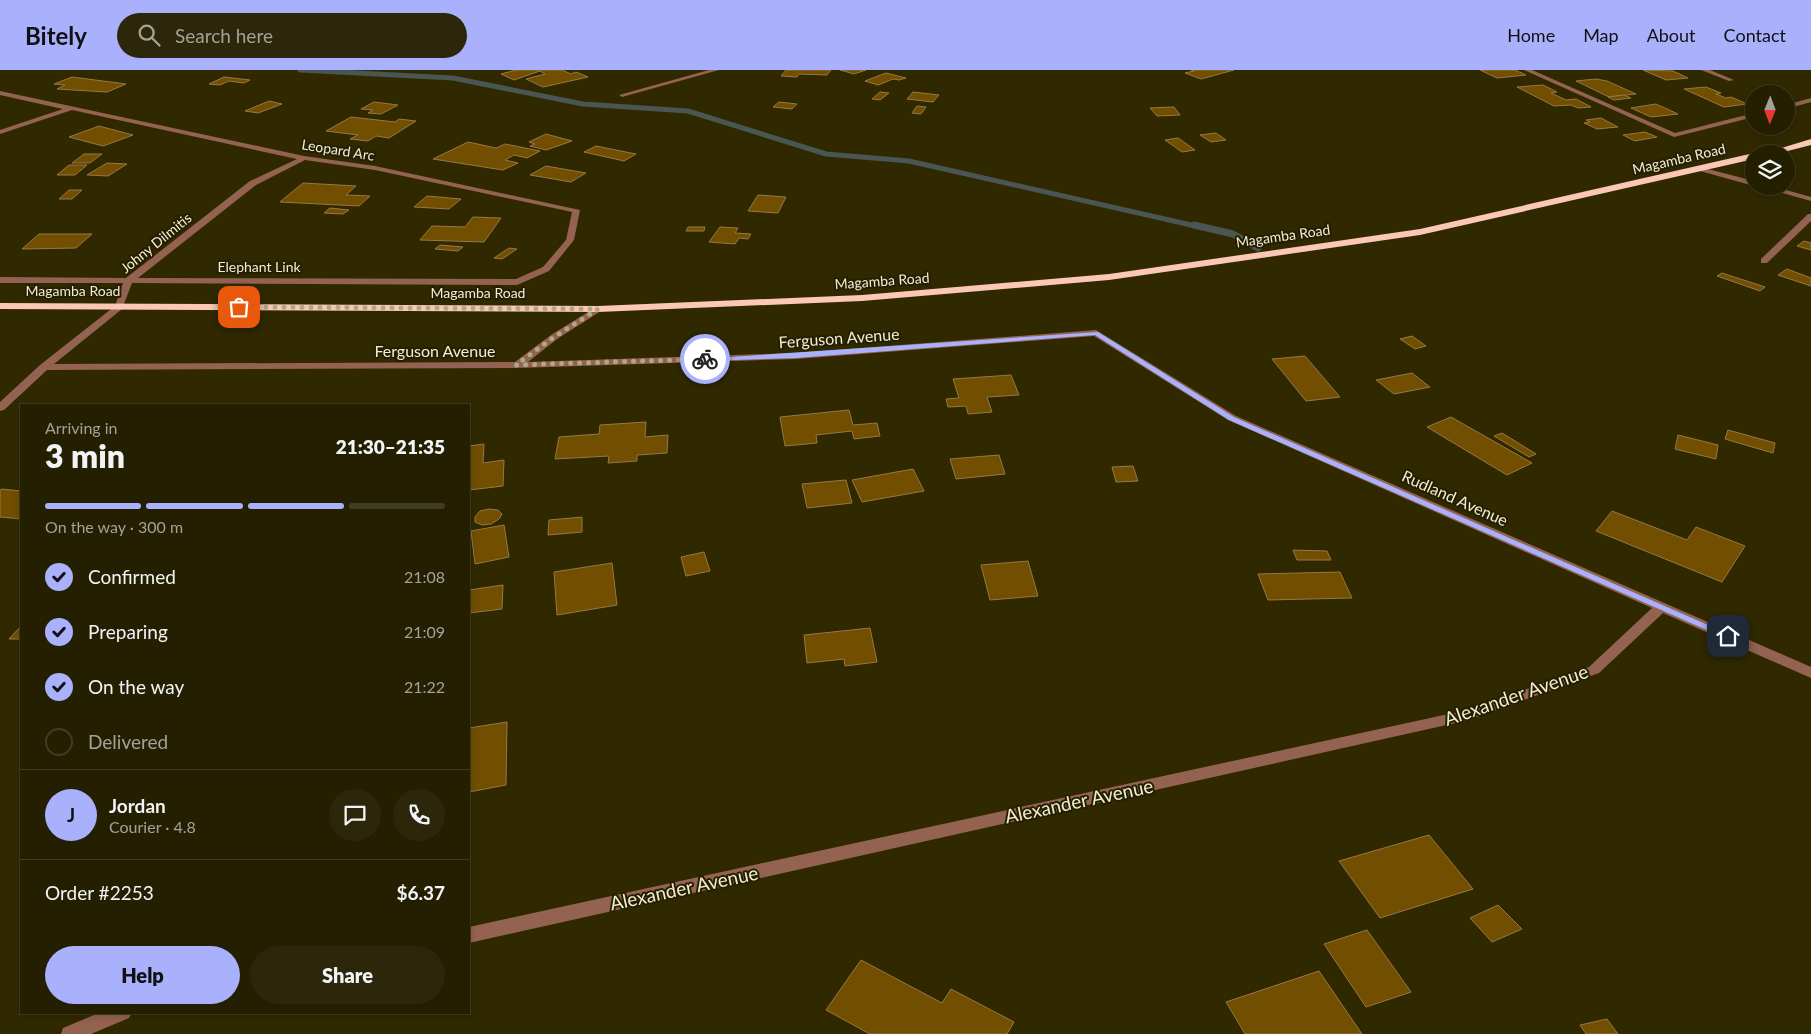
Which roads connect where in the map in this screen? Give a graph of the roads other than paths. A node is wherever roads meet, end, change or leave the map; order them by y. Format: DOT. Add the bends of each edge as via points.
graph roads {
  1 [pos="716,70"];
  2 [pos="1527,70"];
  3 [pos="1704,70"];
  4 [pos="1731,80"];
  5 [pos="0,93"];
  6 [pos="622,95"];
  7 [pos="1811,100"];
  8 [pos="1795,104"];
  9 [pos="70,108"];
  10 [pos="1745,117"];
  11 [pos="0,132"];
  12 [pos="1811,142"];
  13 [pos="1795,146"];
  14 [pos="304,158"];
  15 [pos="1745,158"];
  16 [pos="1703,169"];
  17 [pos="1745,181"];
  18 [pos="1795,195"];
  19 [pos="1811,199"];
  20 [pos="1811,216"];
  21 [pos="1764,261"];
  22 [pos="0,280"];
  23 [pos="128,281"];
  24 [pos="517,282"];
  25 [pos="0,306"];
  26 [pos="119,307"];
  27 [pos="598,309"];
  28 [pos="1096,333"];
  29 [pos="516,365"];
  30 [pos="44,367"];
  31 [pos="0,408"];
  32 [pos="1662,607"];
  33 [pos="1811,672"];
  34 [pos="470,935"];
  35 [pos="118,1014"];
  36 [pos="70,1034"];
  1 -- 6 [label="street"];
  2 -- 10 [label="street" via="1674,135"];
  3 -- 4 [label="street"];
  5 -- 9 [label="street, Leopard Arc"];
  7 -- 8 [label="street"];
  9 -- 11 [label="street"];
  9 -- 14 [label="street, Leopard Arc"];
  12 -- 13 [label="highway"];
  14 -- 23 [label="street, Johny Dilmitis" via="253,183"];
  14 -- 24 [label="street, Leopard Arc" via="374,168 576,210 570,240 552,262 546,269"];
  15 -- 16 [label="highway, Magamba Road"];
  16 -- 17 [label="street"];
  16 -- 27 [label="highway, Magamba Road" via="1420,232 1109,277 862,298"];
  18 -- 19 [label="street"];
  20 -- 21 [label="street"];
  22 -- 23 [label="street, Elephant Link"];
  23 -- 24 [label="street, Elephant Link"];
  23 -- 26 [label="street, Johny Dilmitis"];
  25 -- 26 [label="highway, Magamba Road"];
  26 -- 27 [label="highway, Magamba Road"];
  26 -- 30 [label="street"];
  27 -- 29 [label="street"];
  28 -- 29 [label="street, Ferguson Avenue" via="796,356"];
  28 -- 32 [label="street, Rudland Avenue" via="1232,418"];
  29 -- 30 [label="street, Ferguson Avenue"];
  30 -- 31 [label="street"];
  32 -- 33 [label="street, Rudland Avenue"];
  32 -- 34 [label="street, Alexander Avenue" via="1594,670 1469,715"];
  35 -- 36 [label="street"];
}
